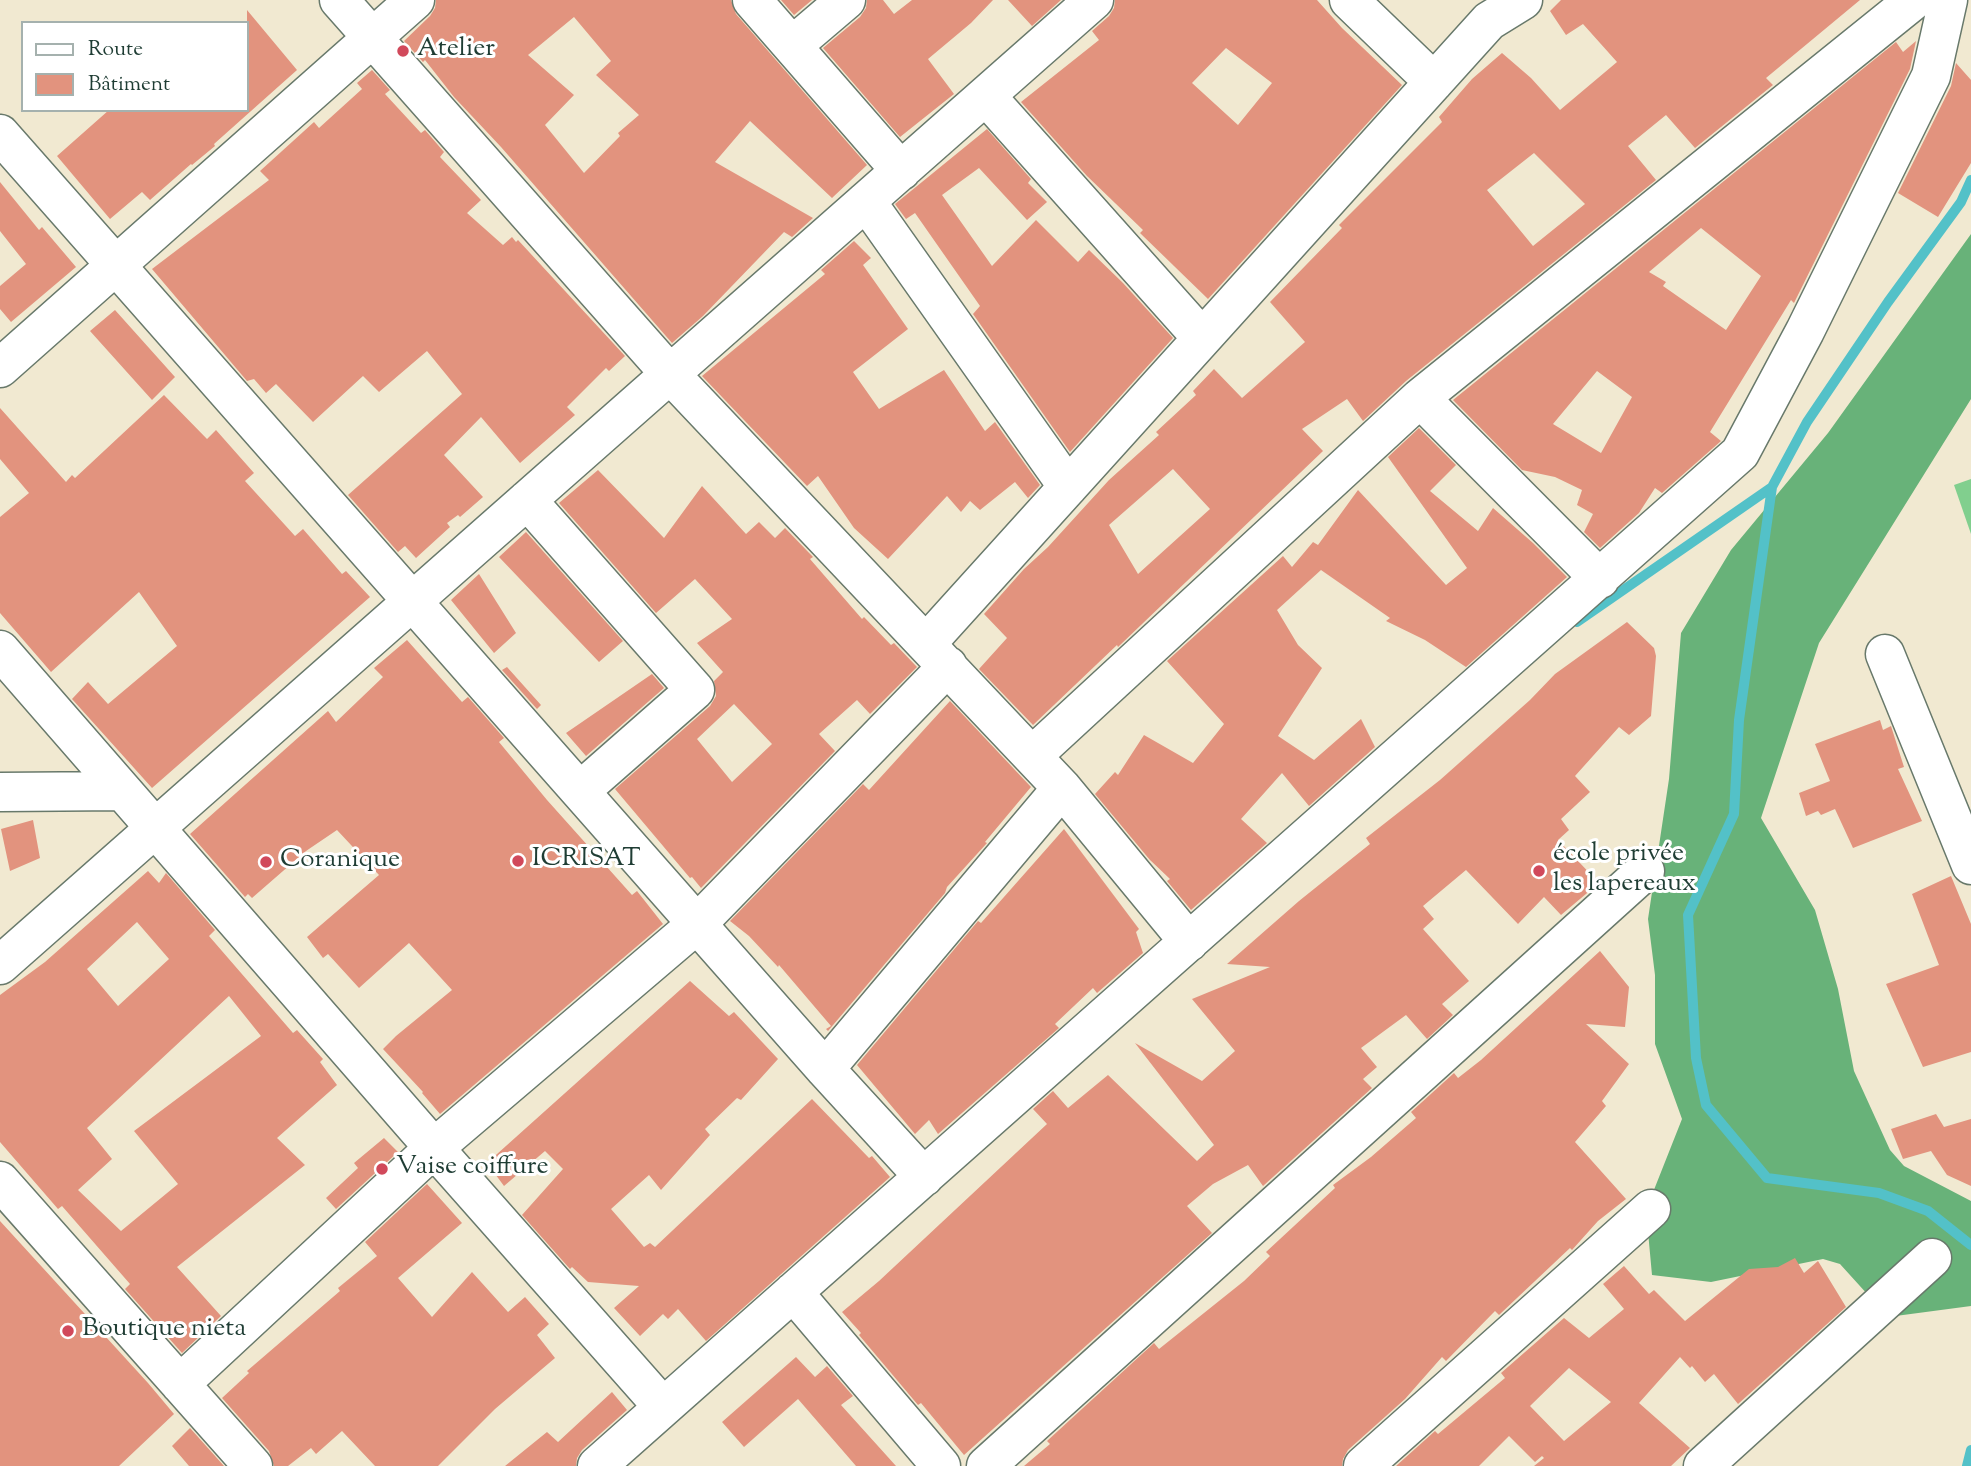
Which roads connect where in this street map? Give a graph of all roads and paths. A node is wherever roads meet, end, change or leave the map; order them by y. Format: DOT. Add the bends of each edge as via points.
graph roads {
  1 [pos="339,0"];
  2 [pos="415,0"];
  3 [pos="752,0"];
  4 [pos="846,0"];
  5 [pos="1094,0"];
  6 [pos="1349,0"];
  7 [pos="1523,0"];
  8 [pos="1914,0"];
  9 [pos="1948,0"];
  10 [pos="373,38"];
  11 [pos="792,46"];
  12 [pos="1434,82"];
  13 [pos="986,96"];
  14 [pos="0,134"];
  15 [pos="901,171"];
  16 [pos="866,201"];
  17 [pos="116,266"];
  18 [pos="1202,338"];
  19 [pos="0,369"];
  20 [pos="670,374"];
  21 [pos="1420,398"];
  22 [pos="1068,487"];
  23 [pos="527,500"];
  24 [pos="1600,579"];
  25 [pos="412,601"];
  26 [pos="0,650"];
  27 [pos="1885,654"];
  28 [pos="937,655"];
  29 [pos="1032,756"];
  30 [pos="1062,788"];
  31 [pos="123,791"];
  32 [pos="580,791"];
  33 [pos="0,792"];
  34 [pos="155,828"];
  35 [pos="1971,865"];
  36 [pos="1645,871"];
  37 [pos="696,924"];
  38 [pos="1189,942"];
  39 [pos="0,965"];
  40 [pos="825,1069"];
  41 [pos="434,1148"];
  42 [pos="924,1177"];
  43 [pos="0,1181"];
  44 [pos="1651,1209"];
  45 [pos="1932,1258"];
  46 [pos="793,1293"];
  47 [pos="180,1384"];
  48 [pos="663,1407"];
  49 [pos="253,1466"];
  50 [pos="597,1466"];
  51 [pos="941,1466"];
  52 [pos="986,1466"];
  53 [pos="1363,1466"];
  54 [pos="1703,1466"];
  1 -- 10 [label="street"];
  2 -- 10 [label="street"];
  3 -- 11 [label="street"];
  4 -- 11 [label="street"];
  5 -- 13 [label="street"];
  6 -- 12 [label="street"];
  7 -- 12 [label="street" via="1489,21"];
  8 -- 21 [label="street"];
  9 -- 24 [label="street" via="1931,76 1740,453"];
  10 -- 17 [label="street"];
  10 -- 20 [label="street"];
  11 -- 15 [label="street"];
  12 -- 18 [label="street"];
  13 -- 15 [label="street"];
  13 -- 18 [label="street"];
  14 -- 17 [label="street"];
  15 -- 16 [label="street"];
  16 -- 20 [label="street"];
  16 -- 22 [label="street"];
  17 -- 19 [label="street"];
  17 -- 25 [label="street"];
  18 -- 22 [label="street"];
  20 -- 23 [label="street"];
  20 -- 28 [label="street"];
  21 -- 24 [label="street"];
  21 -- 29 [label="street"];
  22 -- 28 [label="street"];
  23 -- 25 [label="street"];
  23 -- 32 [label="street" via="695,690"];
  24 -- 38 [label="street"];
  25 -- 32 [label="street"];
  25 -- 34 [label="street"];
  26 -- 31 [label="street"];
  27 -- 35 [label="street"];
  28 -- 29 [label="street"];
  28 -- 37 [label="street"];
  29 -- 30 [label="street"];
  30 -- 38 [label="street"];
  30 -- 40 [label="street"];
  31 -- 33 [label="street"];
  31 -- 34 [label="street"];
  32 -- 37 [label="street"];
  34 -- 39 [label="street"];
  34 -- 41 [label="street"];
  36 -- 52 [label="street"];
  37 -- 40 [label="street"];
  37 -- 41 [label="street"];
  38 -- 42 [label="street"];
  40 -- 42 [label="street"];
  41 -- 47 [label="street"];
  41 -- 48 [label="street"];
  42 -- 46 [label="street"];
  43 -- 47 [label="street"];
  44 -- 53 [label="street"];
  45 -- 54 [label="street"];
  46 -- 48 [label="street"];
  46 -- 51 [label="street"];
  47 -- 49 [label="street"];
  48 -- 50 [label="street"];
}
